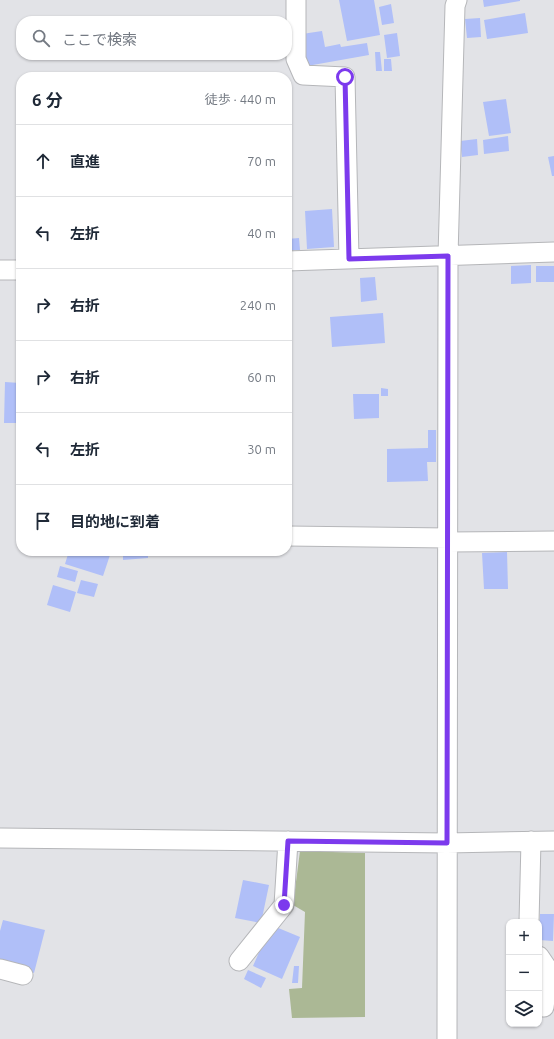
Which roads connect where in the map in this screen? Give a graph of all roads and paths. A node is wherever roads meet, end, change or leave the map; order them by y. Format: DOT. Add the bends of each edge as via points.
graph roads {
  1 [pos="296,0"];
  2 [pos="457,0"];
  3 [pos="554,252"];
  4 [pos="448,256"];
  5 [pos="349,259"];
  6 [pos="292,261"];
  7 [pos="0,270"];
  8 [pos="16,270"];
  9 [pos="292,536"];
  10 [pos="448,540"];
  11 [pos="554,541"];
  12 [pos="0,838"];
  13 [pos="288,841"];
  14 [pos="531,841"];
  15 [pos="554,841"];
  16 [pos="447,843"];
  17 [pos="528,919"];
  18 [pos="542,960"];
  19 [pos="239,961"];
  20 [pos="0,969"];
  21 [pos="23,975"];
  22 [pos="544,1007"];
  23 [pos="447,1039"];
  1 -- 5 [label="street" via="296,59 303,75 345,77"];
  2 -- 4 [label="street"];
  3 -- 4 [label="street"];
  4 -- 5 [label="street"];
  4 -- 10 [label="street"];
  5 -- 6 [label="street"];
  7 -- 8 [label="street"];
  9 -- 10 [label="street"];
  10 -- 11 [label="street"];
  10 -- 16 [label="street"];
  12 -- 13 [label="street"];
  13 -- 16 [label="street"];
  13 -- 19 [label="street" via="284,905"];
  14 -- 15 [label="street"];
  14 -- 16 [label="street"];
  14 -- 17 [label="street"];
  16 -- 23 [label="street"];
  18 -- 22 [label="street" via="549,971"];
  20 -- 21 [label="street"];
}
